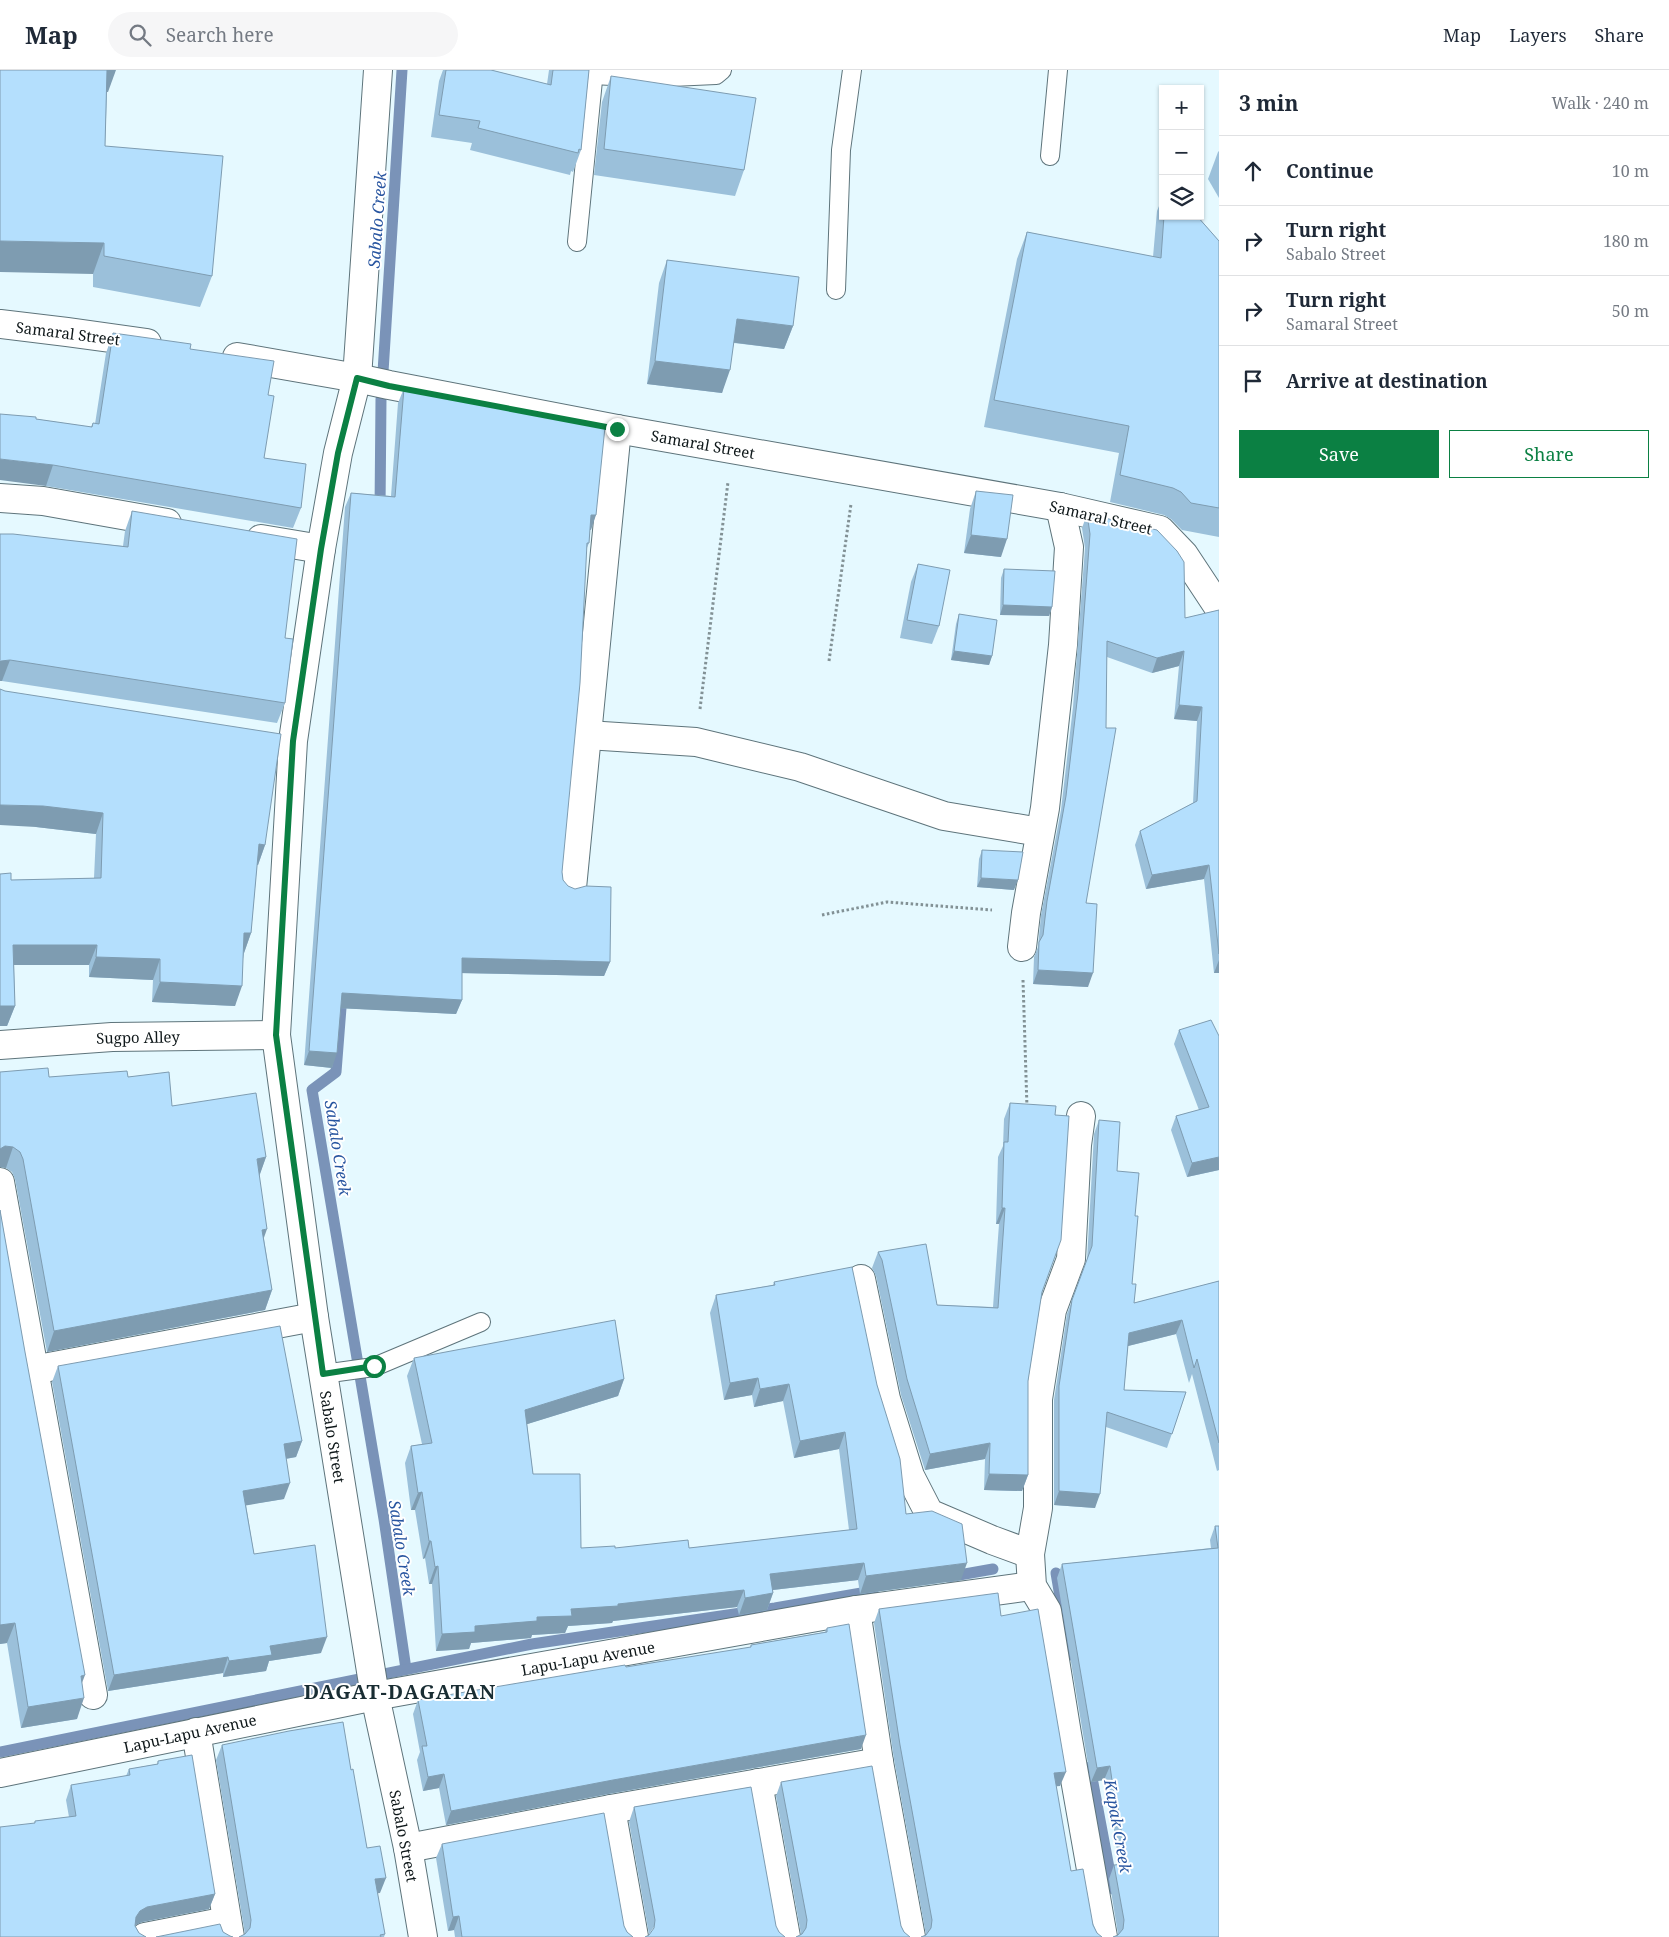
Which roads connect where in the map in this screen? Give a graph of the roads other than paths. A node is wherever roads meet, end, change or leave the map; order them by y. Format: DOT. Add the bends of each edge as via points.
graph roads {
  1 [pos="378,70"];
  2 [pos="722,70"];
  3 [pos="852,70"];
  4 [pos="1058,70"];
  5 [pos="593,73"];
  6 [pos="1050,156"];
  7 [pos="577,242"];
  8 [pos="836,290"];
  9 [pos="0,324"];
  10 [pos="171,347"];
  11 [pos="208,352"];
  12 [pos="357,378"];
  13 [pos="617,429"];
  14 [pos="0,498"];
  15 [pos="1060,507"];
  16 [pos="196,528"];
  17 [pos="234,534"];
  18 [pos="321,549"];
  19 [pos="1219,608"];
  20 [pos="587,735"];
  21 [pos="265,736"];
  22 [pos="293,741"];
  23 [pos="1040,832"];
  24 [pos="572,888"];
  25 [pos="1022,947"];
  26 [pos="276,1035"];
  27 [pos="0,1045"];
  28 [pos="1081,1116"];
  29 [pos="0,1182"];
  30 [pos="861,1279"];
  31 [pos="314,1318"];
  32 [pos="481,1322"];
  33 [pos="33,1370"];
  34 [pos="323,1374"];
  35 [pos="1030,1554"];
  36 [pos="1032,1586"];
  37 [pos="856,1610"];
  38 [pos="93,1695"];
  39 [pos="375,1696"];
  40 [pos="196,1732"];
  41 [pos="879,1762"];
  42 [pos="0,1773"];
  43 [pos="758,1783"];
  44 [pos="611,1810"];
  45 [pos="408,1848"];
  46 [pos="229,1929"];
  47 [pos="145,1937"];
  48 [pos="423,1937"];
  49 [pos="634,1937"];
  50 [pos="786,1937"];
  51 [pos="911,1937"];
  52 [pos="1103,1937"];
  1 -- 12 [label="street, Sabalo Street"];
  2 -- 5 [label="lane" via="716,75 649,78"];
  3 -- 8 [label="lane" via="841,150"];
  4 -- 6 [label="lane"];
  5 -- 7 [label="lane"];
  9 -- 10 [label="street, Samaral Street"];
  11 -- 12 [label="street, Samaral Street"];
  12 -- 13 [label="street, Samaral Street"];
  12 -- 18 [label="street, Sabalo Street" via="338,453"];
  13 -- 15 [label="street, Samaral Street"];
  13 -- 20 [label="street"];
  14 -- 16 [label="street" via="43,501"];
  15 -- 19 [label="street, Samaral Street" via="1160,530 1184,554"];
  15 -- 23 [label="street" via="1069,547 1063,645"];
  17 -- 18 [label="street"];
  18 -- 22 [label="street, Sabalo Street"];
  20 -- 23 [label="street" via="696,742 800,767 944,816"];
  20 -- 24 [label="street"];
  21 -- 22 [label="street"];
  22 -- 26 [label="street, Sabalo Street"];
  23 -- 25 [label="street"];
  26 -- 27 [label="street, Sugpo Alley" via="112,1037"];
  26 -- 31 [label="street, Sabalo Street"];
  28 -- 35 [label="street" via="1071,1259 1052,1310 1038,1399 1038,1508"];
  29 -- 33 [label="street"];
  30 -- 35 [label="street" via="886,1399 910,1476 929,1513"];
  31 -- 33 [label="street"];
  31 -- 34 [label="street, Sabalo Street"];
  32 -- 34 [label="lane" via="374,1366"];
  33 -- 38 [label="street"];
  34 -- 39 [label="street, Sabalo Street"];
  35 -- 36 [label="street"];
  36 -- 37 [label="street, Lapu-Lapu Avenue"];
  36 -- 52 [label="street" via="1047,1611"];
  37 -- 39 [label="street, Lapu-Lapu Avenue"];
  37 -- 41 [label="street"];
  39 -- 40 [label="street, Lapu-Lapu Avenue"];
  39 -- 45 [label="street, Sabalo Street"];
  40 -- 42 [label="street, Lapu-Lapu Avenue"];
  40 -- 46 [label="street"];
  41 -- 43 [label="street"];
  41 -- 51 [label="street"];
  43 -- 44 [label="street"];
  43 -- 50 [label="street"];
  44 -- 45 [label="street"];
  44 -- 49 [label="street"];
  45 -- 48 [label="street, Sabalo Street"];
  46 -- 47 [label="street"];
}
